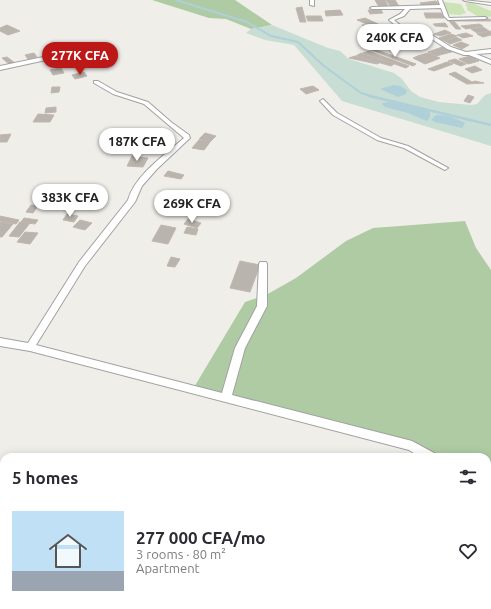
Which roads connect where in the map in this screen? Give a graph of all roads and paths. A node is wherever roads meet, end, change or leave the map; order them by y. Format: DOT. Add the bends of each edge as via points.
graph roads {
  1 [pos="448,0"];
  2 [pos="465,0"];
  3 [pos="441,3"];
  4 [pos="491,4"];
  5 [pos="372,8"];
  6 [pos="409,8"];
  7 [pos="485,18"];
  8 [pos="491,51"];
  9 [pos="470,54"];
  10 [pos="66,56"];
  11 [pos="491,62"];
  12 [pos="0,68"];
  13 [pos="96,82"];
  14 [pos="323,101"];
  15 [pos="445,168"];
  16 [pos="263,264"];
  17 [pos="0,342"];
  18 [pos="30,347"];
  19 [pos="226,398"];
  20 [pos="423,453"];
  1 -- 3 [label="street"];
  2 -- 4 [label="street"];
  3 -- 6 [label="street"];
  3 -- 7 [label="street" via="448,19"];
  5 -- 6 [label="street"];
  6 -- 9 [label="street" via="391,20 404,30 422,31 449,48"];
  8 -- 9 [label="street"];
  9 -- 11 [label="street"];
  10 -- 12 [label="street"];
  13 -- 18 [label="street" via="115,93 146,103 187,138 137,188 132,200 82,264"];
  14 -- 15 [label="street" via="335,114 379,139 406,147"];
  16 -- 19 [label="street" via="262,306 240,348"];
  17 -- 18 [label="street"];
  18 -- 19 [label="street"];
  19 -- 20 [label="street" via="412,446"];
}
